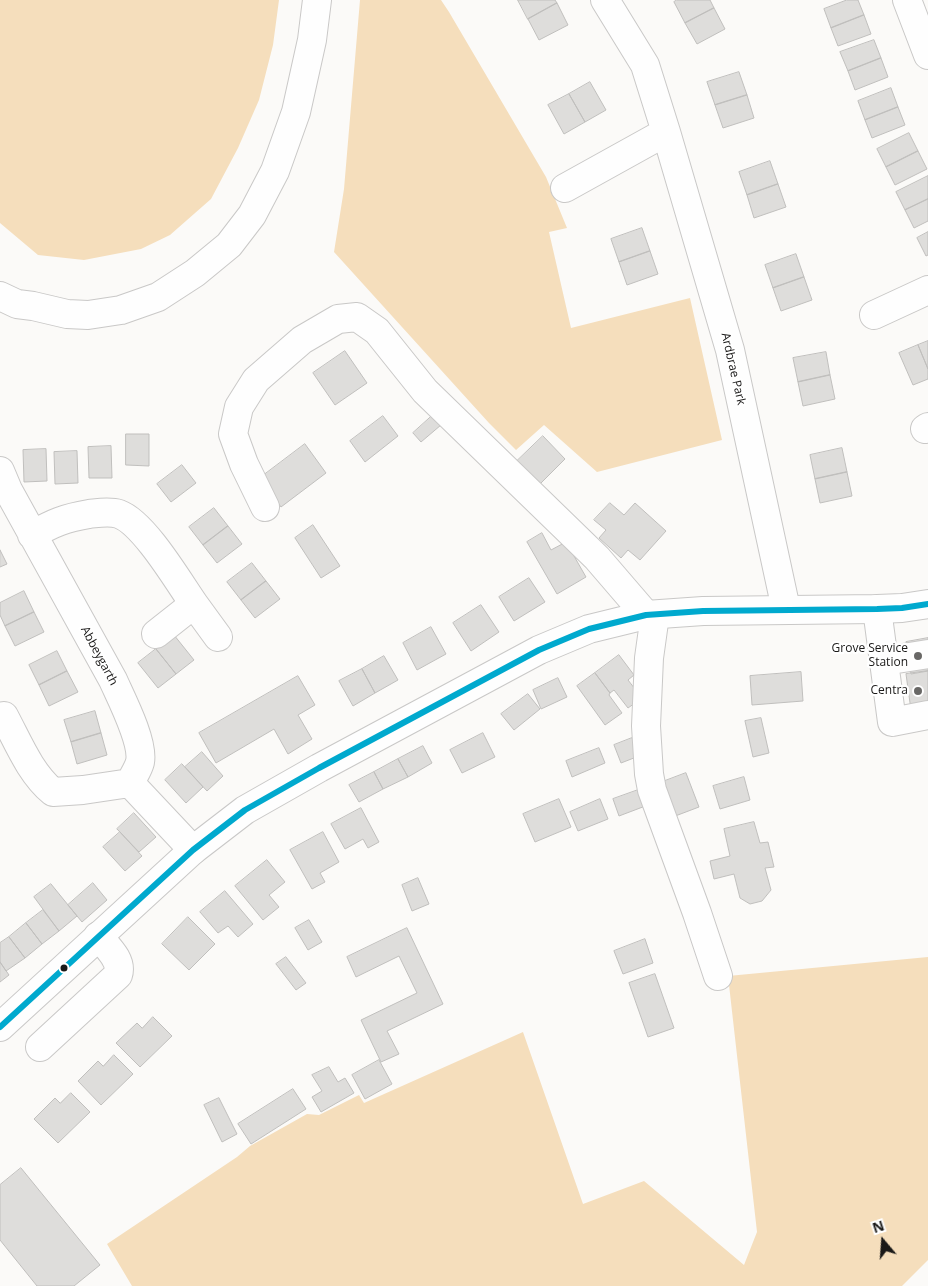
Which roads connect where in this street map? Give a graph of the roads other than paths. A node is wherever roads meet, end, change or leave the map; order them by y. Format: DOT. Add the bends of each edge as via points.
graph roads {
  1 [pos="317,0"];
  2 [pos="605,0"];
  3 [pos="907,0"];
  4 [pos="928,56"];
  5 [pos="666,132"];
  6 [pos="566,188"];
  7 [pos="928,290"];
  8 [pos="6,296"];
  9 [pos="874,315"];
  10 [pos="0,471"];
  11 [pos="265,507"];
  12 [pos="32,535"];
  13 [pos="194,604"];
  14 [pos="928,604"];
  15 [pos="786,609"];
  16 [pos="877,609"];
  17 [pos="651,615"];
  18 [pos="156,634"];
  19 [pos="218,637"];
  20 [pos="928,654"];
  21 [pos="884,661"];
  22 [pos="928,715"];
  23 [pos="4,716"];
  24 [pos="130,783"];
  25 [pos="193,850"];
  26 [pos="98,936"];
  27 [pos="718,976"];
  28 [pos="0,1027"];
  29 [pos="40,1047"];
  1 -- 8 [label="main road" via="296,112 275,171 252,215 229,245 158,297 121,310 88,315 67,314"];
  2 -- 5 [label="main road, Ardbrae Park" via="645,65"];
  3 -- 4 [label="main road"];
  5 -- 6 [label="main road"];
  5 -- 15 [label="main road, Ardbrae Park" via="730,350"];
  7 -- 9 [label="main road"];
  10 -- 12 [label="main road, Abbeygarth"];
  11 -- 17 [label="main road" via="233,434 239,407 256,380 302,340 338,319 357,317 377,331 425,391"];
  12 -- 13 [label="main road" via="70,518 109,512 120,515 131,520 143,532"];
  12 -- 24 [label="main road, Abbeygarth" via="127,710 141,760"];
  13 -- 18 [label="main road"];
  13 -- 19 [label="main road"];
  14 -- 16 [label="main road"];
  15 -- 16 [label="main road"];
  15 -- 17 [label="main road"];
  16 -- 21 [label="main road"];
  17 -- 25 [label="main road" via="588,629 539,650 263,799"];
  17 -- 27 [label="main road" via="646,726 649,774"];
  20 -- 21 [label="main road"];
  21 -- 22 [label="main road" via="892,722"];
  23 -- 24 [label="main road" via="35,772 53,792"];
  24 -- 25 [label="main road"];
  25 -- 26 [label="main road"];
  26 -- 28 [label="main road"];
  26 -- 29 [label="main road" via="119,962 118,975"];
}
